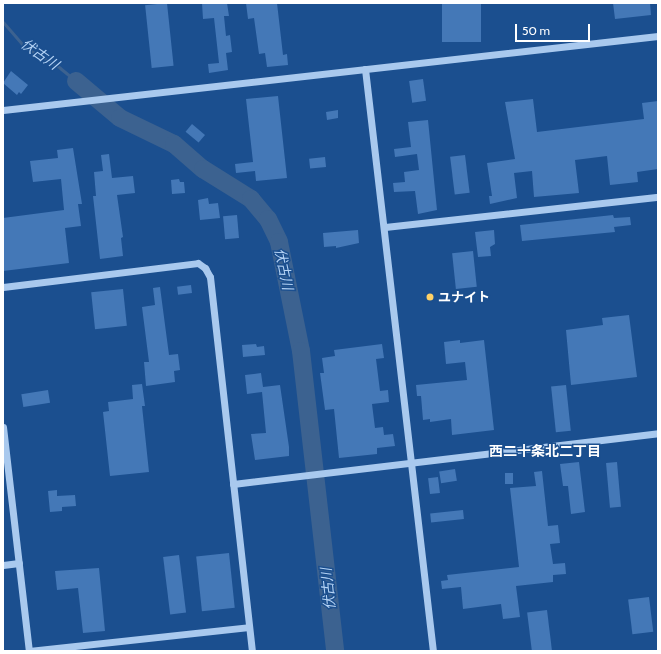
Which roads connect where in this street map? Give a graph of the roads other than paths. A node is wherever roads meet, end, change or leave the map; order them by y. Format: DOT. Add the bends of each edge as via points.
graph roads {
  1 [pos="658,36"];
  2 [pos="366,69"];
  3 [pos="3,110"];
  4 [pos="658,197"];
  5 [pos="385,227"];
  6 [pos="3,287"];
  7 [pos="3,427"];
  8 [pos="658,433"];
  9 [pos="411,462"];
  10 [pos="233,484"];
  11 [pos="19,563"];
  12 [pos="3,565"];
  13 [pos="249,627"];
  14 [pos="29,651"];
  15 [pos="252,651"];
  16 [pos="433,651"];
  1 -- 2 [label="street"];
  2 -- 3 [label="street"];
  2 -- 5 [label="street"];
  4 -- 5 [label="street"];
  5 -- 9 [label="street"];
  6 -- 10 [label="street" via="198,263 205,268 210,277"];
  7 -- 11 [label="street"];
  8 -- 9 [label="street"];
  9 -- 10 [label="street"];
  9 -- 16 [label="street"];
  10 -- 13 [label="street"];
  11 -- 12 [label="street"];
  11 -- 14 [label="street"];
  13 -- 14 [label="street"];
  13 -- 15 [label="street"];
}
